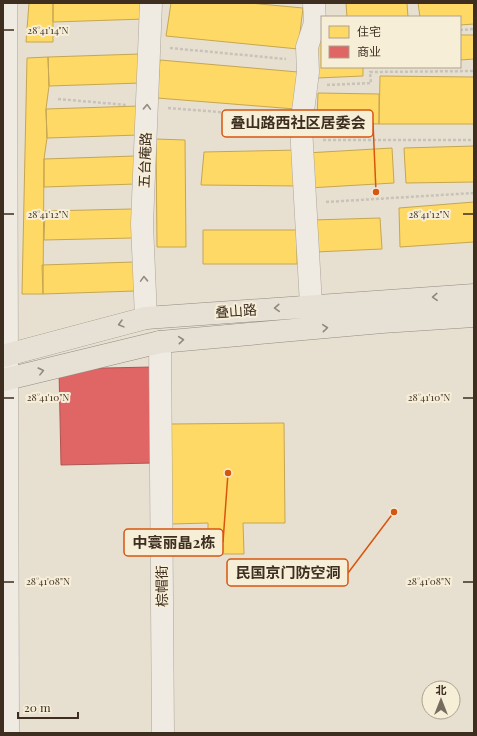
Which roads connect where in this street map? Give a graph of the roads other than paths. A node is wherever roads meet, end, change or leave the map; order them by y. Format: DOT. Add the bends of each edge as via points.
graph roads {
  1 [pos="6,3"];
  2 [pos="151,3"];
  3 [pos="314,3"];
  4 [pos="474,295"];
  5 [pos="311,305"];
  6 [pos="474,316"];
  7 [pos="146,318"];
  8 [pos="160,342"];
  9 [pos="5,356"];
  10 [pos="5,380"];
  11 [pos="8,733"];
  12 [pos="163,733"];
  1 -- 9 [label="street"];
  7 -- 2 [label="street, 五台庵路, one-way" via="142,224"];
  3 -- 5 [label="street" via="315,23 307,47 308,72 302,118"];
  4 -- 5 [label="main road, 叠山路, one-way"];
  5 -- 7 [label="main road, 叠山路, one-way"];
  8 -- 6 [label="main road, 叠山路, one-way"];
  7 -- 9 [label="main road, 叠山路, one-way"];
  10 -- 8 [label="main road, 叠山路, one-way"];
  8 -- 12 [label="street, 棕帽街"];
  9 -- 10 [label="street"];
  10 -- 11 [label="street"];
}
